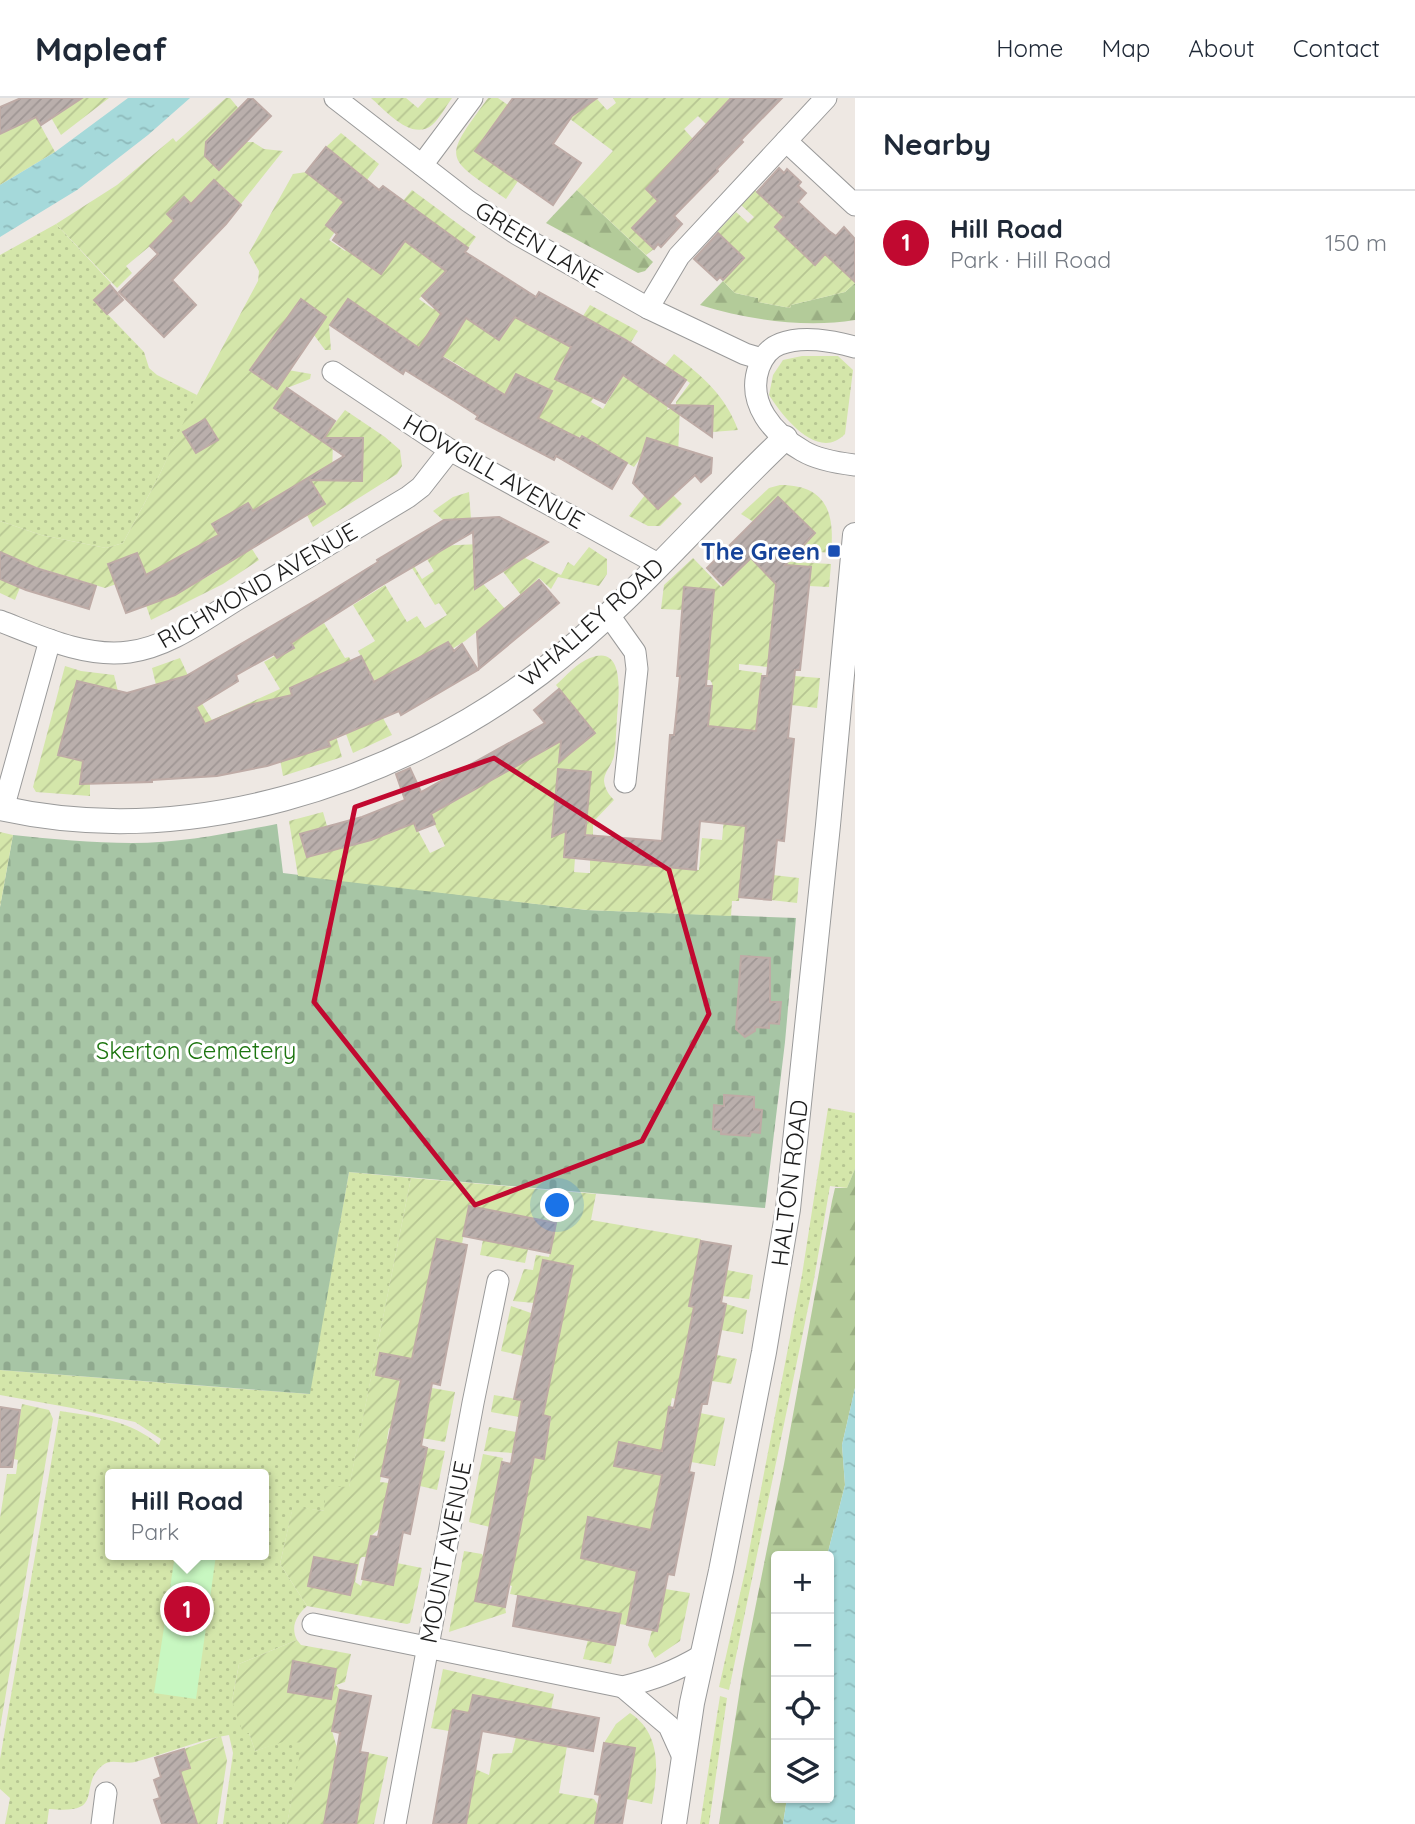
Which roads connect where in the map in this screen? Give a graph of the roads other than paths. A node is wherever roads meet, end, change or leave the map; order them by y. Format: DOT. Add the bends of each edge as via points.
graph roads {
  1 [pos="335,98"];
  2 [pos="472,98"];
  3 [pos="826,98"];
  4 [pos="786,141"];
  5 [pos="422,165"];
  6 [pos="855,205"];
  7 [pos="648,308"];
  8 [pos="855,347"];
  9 [pos="762,359"];
  10 [pos="333,372"];
  11 [pos="785,438"];
  12 [pos="450,450"];
  13 [pos="855,465"];
  14 [pos="855,535"];
  15 [pos="658,564"];
  16 [pos="608,614"];
  17 [pos="0,621"];
  18 [pos="50,640"];
  19 [pos="847,707"];
  20 [pos="625,782"];
  21 [pos="1,808"];
  22 [pos="498,1281"];
  23 [pos="313,1624"];
  24 [pos="427,1648"];
  25 [pos="701,1656"];
  26 [pos="623,1687"];
  27 [pos="683,1757"];
  28 [pos="106,1793"];
  29 [pos="102,1824"];
  30 [pos="395,1824"];
  31 [pos="674,1824"];
  1 -- 5 [label="street, GREEN LANE"];
  2 -- 5 [label="street"];
  3 -- 4 [label="street"];
  4 -- 6 [label="street"];
  4 -- 7 [label="street" via="679,256"];
  5 -- 7 [label="street, GREEN LANE" via="517,234"];
  7 -- 9 [label="street, GREEN LANE"];
  8 -- 9 [label="street" via="790,341 778,344"];
  9 -- 11 [label="street" via="754,386 757,397 767,421"];
  10 -- 12 [label="street, HOWGILL AVENUE"];
  11 -- 13 [label="street" via="814,456"];
  11 -- 15 [label="street, WHALLEY ROAD"];
  12 -- 15 [label="street, HOWGILL AVENUE"];
  12 -- 18 [label="street, RICHMOND AVENUE" via="408,497 172,639 128,653 82,649"];
  14 -- 19 [label="street, HALTON ROAD"];
  15 -- 16 [label="street, WHALLEY ROAD"];
  16 -- 20 [label="street" via="635,652 637,669"];
  16 -- 21 [label="street, WHALLEY ROAD" via="540,673 484,710 399,758 337,783 231,811 177,818 88,820"];
  17 -- 18 [label="street, RICHMOND AVENUE"];
  18 -- 21 [label="street"];
  19 -- 25 [label="street, HALTON ROAD" via="788,1209 764,1352"];
  22 -- 24 [label="street, MOUNT AVENUE"];
  23 -- 24 [label="street"];
  24 -- 26 [label="street"];
  24 -- 30 [label="street, MOUNT AVENUE"];
  25 -- 26 [label="street" via="657,1679"];
  25 -- 27 [label="street, HALTON ROAD"];
  26 -- 27 [label="street" via="668,1726"];
  27 -- 31 [label="street, HALTON ROAD"];
  28 -- 29 [label="street"];
}
